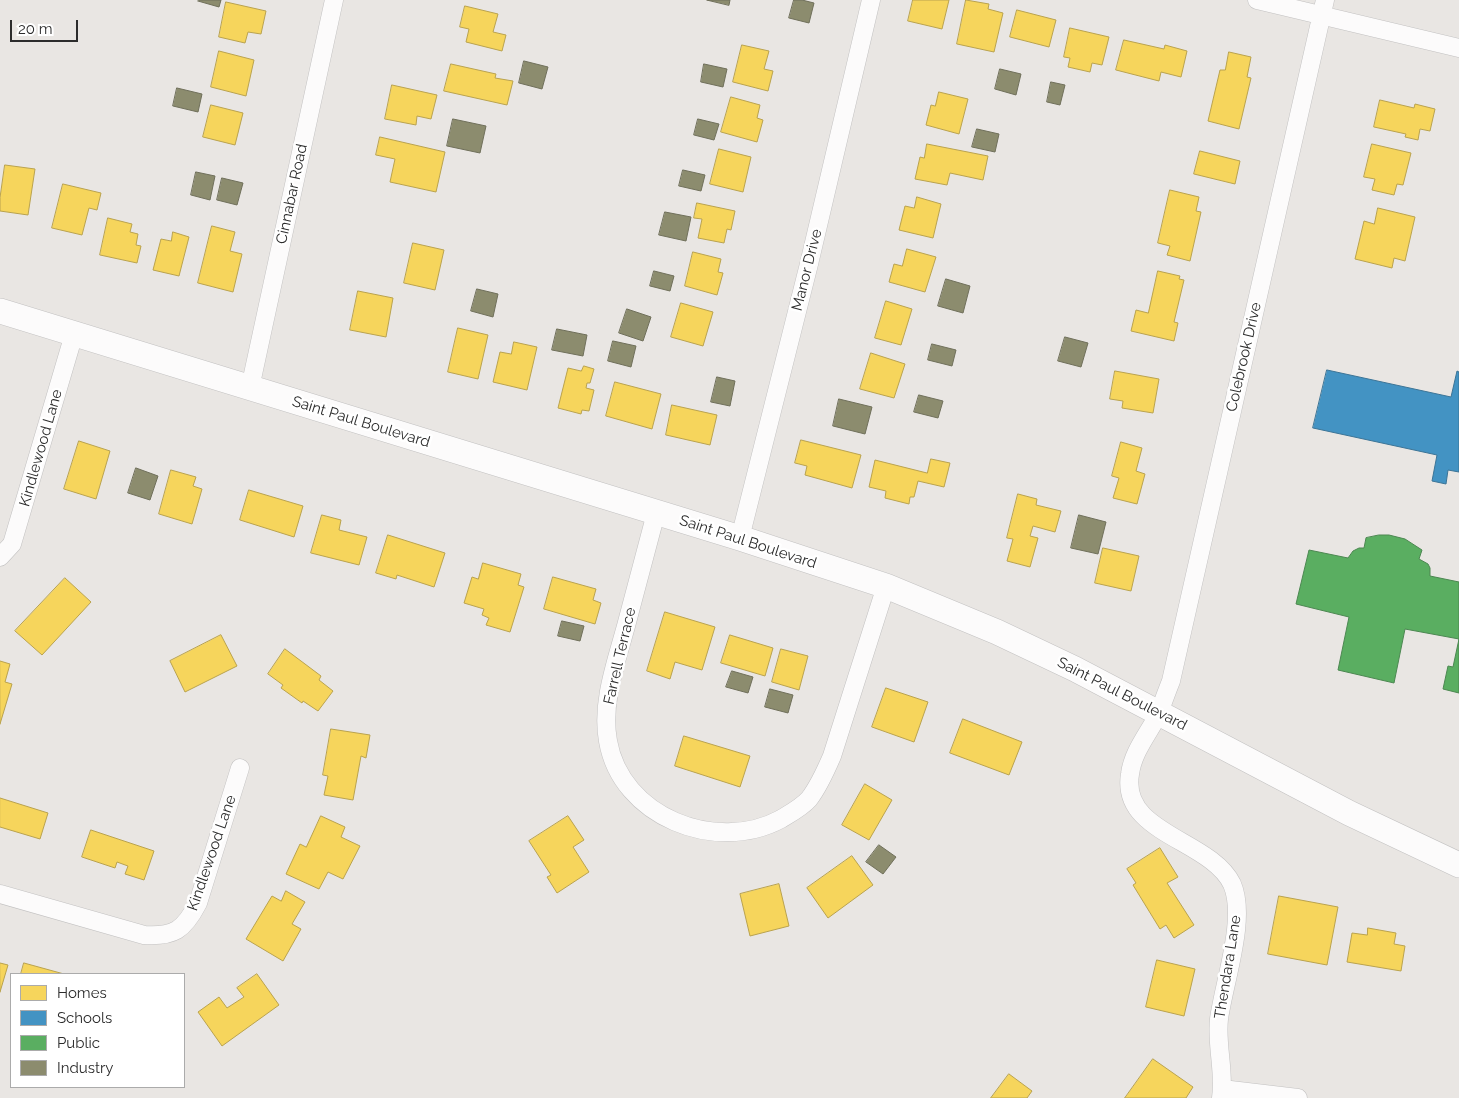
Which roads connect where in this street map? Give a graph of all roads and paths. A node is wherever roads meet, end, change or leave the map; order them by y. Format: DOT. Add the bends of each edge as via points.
graph roads {
  1 [pos="334,0"];
  2 [pos="871,0"];
  3 [pos="1257,0"];
  4 [pos="1323,8"];
  5 [pos="1459,48"];
  6 [pos="0,311"];
  7 [pos="74,334"];
  8 [pos="250,388"];
  9 [pos="656,513"];
  10 [pos="740,538"];
  11 [pos="0,557"];
  12 [pos="886,586"];
  13 [pos="1158,713"];
  14 [pos="240,768"];
  15 [pos="1459,865"];
  16 [pos="0,894"];
  17 [pos="1222,1093"];
  18 [pos="1298,1098"];
  1 -- 8 [label="street, Cinnabar Road"];
  2 -- 10 [label="street, Manor Drive"];
  3 -- 4 [label="street"];
  4 -- 5 [label="street"];
  4 -- 13 [label="street, Colebrook Drive" via="1171,681"];
  6 -- 7 [label="street, Saint Paul Boulevard"];
  7 -- 8 [label="street, Saint Paul Boulevard"];
  7 -- 11 [label="street, Kindlewood Lane" via="12,544"];
  8 -- 9 [label="street, Saint Paul Boulevard"];
  9 -- 10 [label="street, Saint Paul Boulevard"];
  9 -- 12 [label="street, Farrell Terrace" via="615,666 606,717 608,741 622,778 635,794 647,805 684,826 707,832 750,831 773,823 808,799 832,756"];
  10 -- 12 [label="street, Saint Paul Boulevard"];
  12 -- 13 [label="street, Saint Paul Boulevard" via="997,632"];
  13 -- 15 [label="street, Saint Paul Boulevard" via="1350,813"];
  13 -- 17 [label="street, Thendara Lane" via="1135,756 1130,774 1129,790 1134,802 1143,816 1158,828 1208,857 1224,871 1237,901 1237,922 1218,1039"];
  14 -- 16 [label="street, Kindlewood Lane" via="198,903 189,920 176,930 160,936 144,936"];
  17 -- 18 [label="street"];
}
